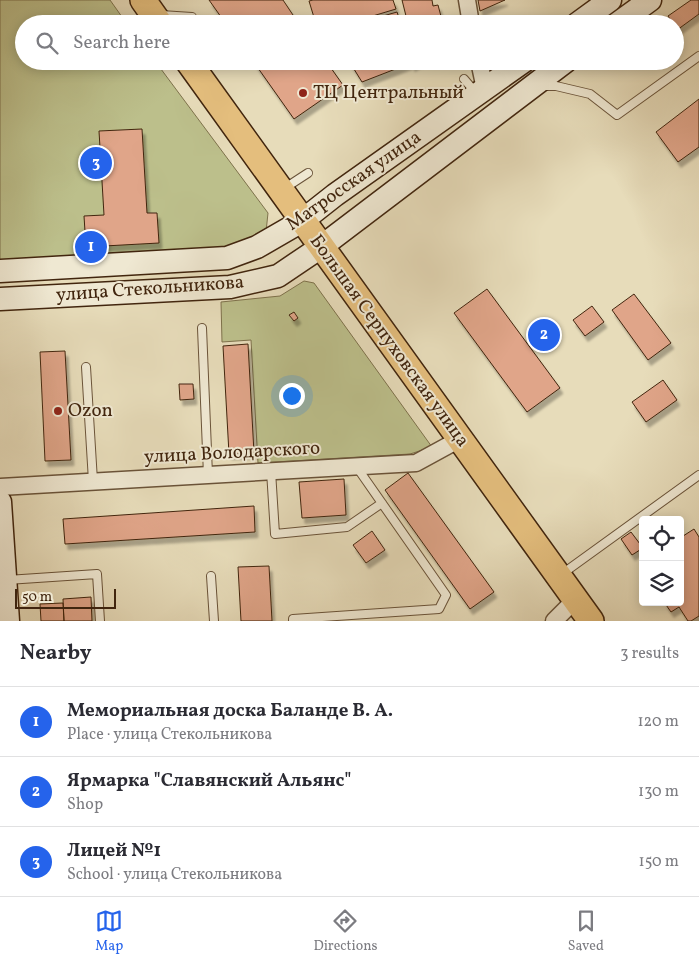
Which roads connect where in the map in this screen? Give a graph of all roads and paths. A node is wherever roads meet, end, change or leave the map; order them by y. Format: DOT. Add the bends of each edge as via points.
graph roads {
  1 [pos="467,0"];
  2 [pos="610,0"];
  3 [pos="650,0"];
  4 [pos="153,13"];
  5 [pos="172,15"];
  6 [pos="470,15"];
  7 [pos="589,15"];
  8 [pos="629,15"];
  9 [pos="699,56"];
  10 [pos="684,67"];
  11 [pos="194,70"];
  12 [pos="480,70"];
  13 [pos="508,70"];
  14 [pos="554,70"];
  15 [pos="680,70"];
  16 [pos="480,86"];
  17 [pos="533,86"];
  18 [pos="308,174"];
  19 [pos="281,190"];
  20 [pos="302,220"];
  21 [pos="321,246"];
  22 [pos="257,247"];
  23 [pos="0,272"];
  24 [pos="0,299"];
  25 [pos="202,328"];
  26 [pos="86,367"];
  27 [pos="460,439"];
  28 [pos="356,466"];
  29 [pos="271,471"];
  30 [pos="208,475"];
  31 [pos="699,475"];
  32 [pos="93,481"];
  33 [pos="0,487"];
  34 [pos="0,502"];
  35 [pos="382,503"];
  36 [pos="211,576"];
  37 [pos="558,576"];
  38 [pos="6,580"];
  39 [pos="575,600"];
  40 [pos="8,621"];
  41 [pos="100,621"];
  42 [pos="214,621"];
  43 [pos="293,621"];
  44 [pos="554,621"];
  45 [pos="591,621"];
  1 -- 6 [label="street"];
  2 -- 7 [label="main road"];
  3 -- 8 [label="main road"];
  4 -- 5 [label="lane"];
  9 -- 10 [label="lane"];
  11 -- 19 [label="main road, Большая Серпуховская улица"];
  12 -- 16 [label="street"];
  13 -- 16 [label="main road, Матросская улица"];
  14 -- 17 [label="main road, Матросская улица"];
  15 -- 17 [label="lane" via="617,115 590,94 556,86"];
  16 -- 20 [label="main road, Матросская улица"];
  17 -- 21 [label="main road, Матросская улица"];
  18 -- 19 [label="lane"];
  19 -- 20 [label="main road, Большая Серпуховская улица"];
  20 -- 21 [label="main road, Большая Серпуховская улица"];
  20 -- 22 [label="main road, Матросская улица"];
  21 -- 24 [label="main road, улица Стекольникова" via="278,276 230,287"];
  21 -- 27 [label="main road, Большая Серпуховская улица"];
  22 -- 23 [label="main road, улица Стекольникова" via="227,258"];
  25 -- 30 [label="lane"];
  26 -- 32 [label="lane"];
  27 -- 28 [label="street, улица Володарского" via="416,463"];
  27 -- 37 [label="main road, Большая Серпуховская улица"];
  28 -- 29 [label="street, улица Володарского"];
  28 -- 35 [label="lane"];
  29 -- 30 [label="street, улица Володарского"];
  29 -- 35 [label="lane" via="275,534 348,527"];
  30 -- 32 [label="street, улица Володарского"];
  31 -- 37 [label="lane"];
  32 -- 33 [label="street, улица Володарского"];
  34 -- 38 [label="main road"];
  35 -- 43 [label="lane" via="446,595 439,609 293,618"];
  36 -- 42 [label="lane"];
  37 -- 39 [label="main road, Большая Серпуховская улица"];
  38 -- 40 [label="main road"];
  38 -- 41 [label="lane" via="97,574"];
  39 -- 44 [label="street"];
  39 -- 45 [label="main road, Большая Серпуховская улица"];
}
